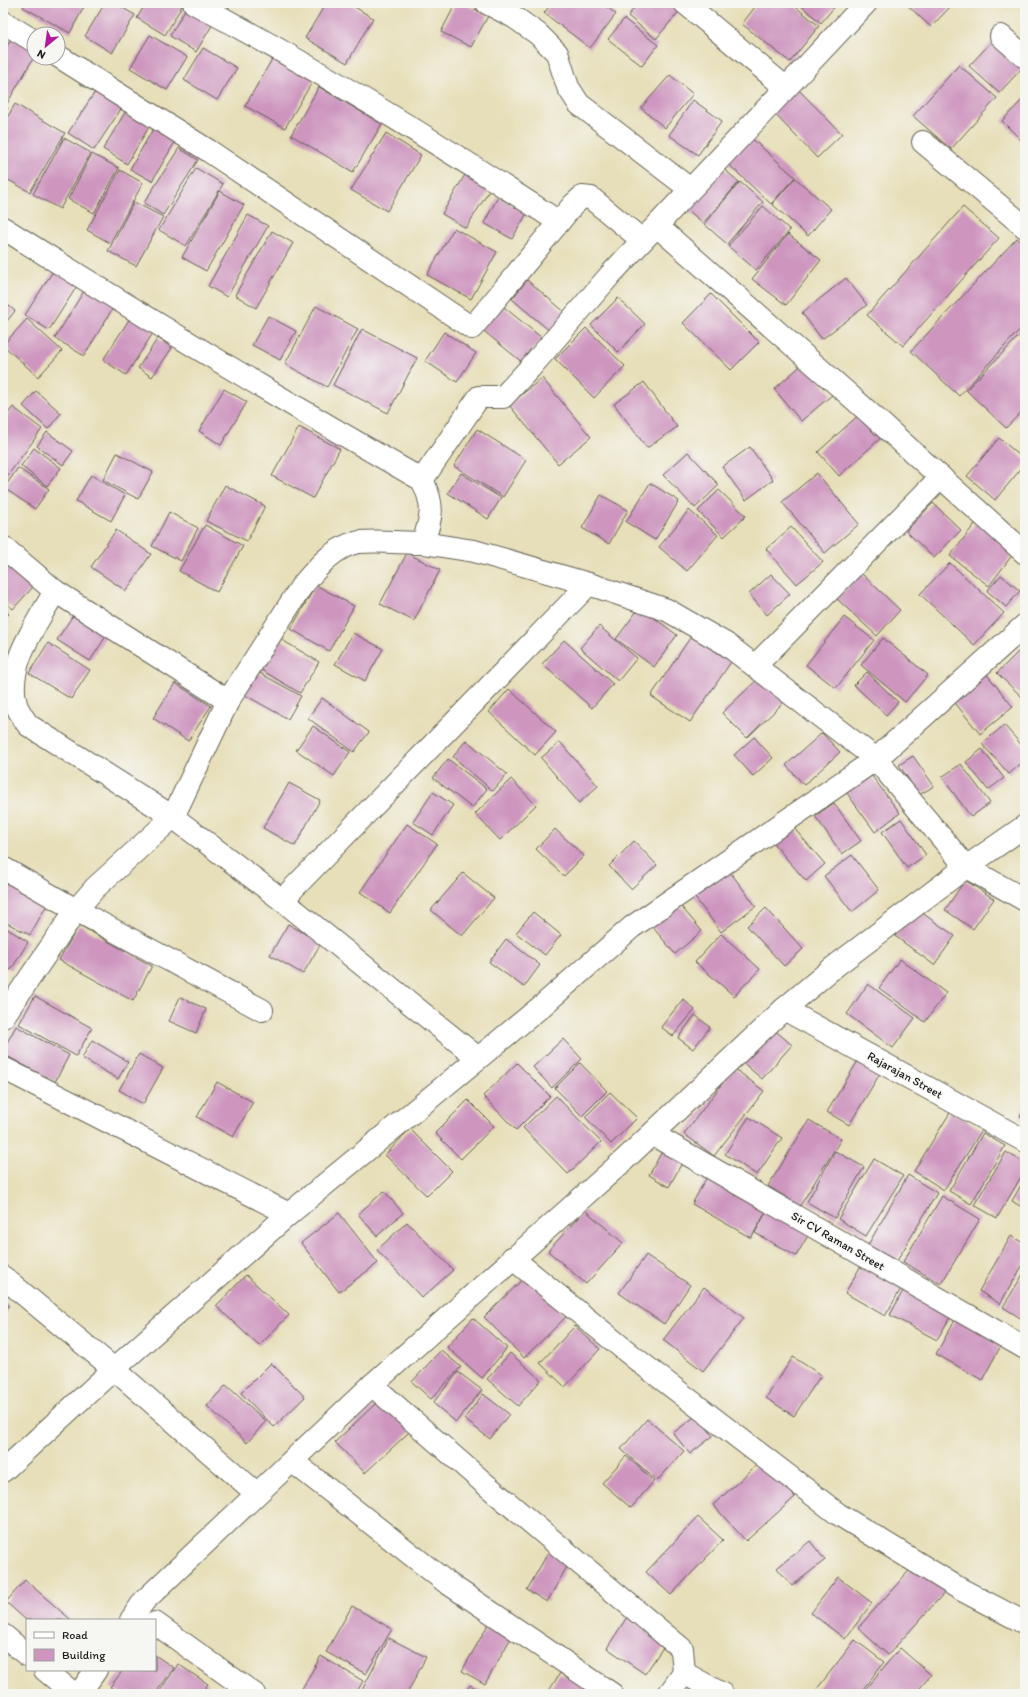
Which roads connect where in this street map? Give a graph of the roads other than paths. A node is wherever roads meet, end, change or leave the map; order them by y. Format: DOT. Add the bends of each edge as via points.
graph roads {
  1 [pos="194,3"];
  2 [pos="487,3"];
  3 [pos="685,3"];
  4 [pos="866,3"];
  5 [pos="3,22"];
  6 [pos="26,36"];
  7 [pos="1001,36"];
  8 [pos="1025,57"];
  9 [pos="66,61"];
  10 [pos="786,88"];
  11 [pos="923,142"];
  12 [pos="690,189"];
  13 [pos="559,222"];
  14 [pos="1024,225"];
  15 [pos="3,228"];
  16 [pos="650,233"];
  17 [pos="941,477"];
  18 [pos="422,480"];
  19 [pos="423,543"];
  20 [pos="3,547"];
  21 [pos="1025,554"];
  22 [pos="589,584"];
  23 [pos="55,591"];
  24 [pos="1025,625"];
  25 [pos="16,664"];
  26 [pos="755,666"];
  27 [pos="3,680"];
  28 [pos="228,701"];
  29 [pos="876,759"];
  30 [pos="173,817"];
  31 [pos="1025,826"];
  32 [pos="966,867"];
  33 [pos="3,868"];
  34 [pos="282,900"];
  35 [pos="1025,900"];
  36 [pos="76,910"];
  37 [pos="784,1009"];
  38 [pos="262,1010"];
  39 [pos="3,1017"];
  40 [pos="478,1058"];
  41 [pos="6,1075"];
  42 [pos="652,1134"];
  43 [pos="1025,1141"];
  44 [pos="289,1214"];
  45 [pos="512,1258"];
  46 [pos="3,1277"];
  47 [pos="1025,1348"];
  48 [pos="114,1369"];
  49 [pos="372,1385"];
  50 [pos="292,1461"];
  51 [pos="3,1472"];
  52 [pos="256,1493"];
  53 [pos="140,1617"];
  54 [pos="1025,1623"];
  55 [pos="156,1624"];
  56 [pos="3,1635"];
  57 [pos="26,1654"];
  58 [pos="46,1671"];
  59 [pos="95,1671"];
  60 [pos="684,1673"];
  61 [pos="74,1694"];
  62 [pos="79,1694"];
  63 [pos="254,1694"];
  64 [pos="612,1694"];
  65 [pos="669,1694"];
  66 [pos="722,1694"];
  1 -- 13 [label="street" via="366,100 457,155"];
  2 -- 12 [label="street" via="532,30 557,53 568,87 579,104"];
  3 -- 10 [label="street"];
  4 -- 10 [label="street"];
  5 -- 6 [label="street"];
  7 -- 8 [label="street"];
  9 -- 13 [label="street" via="209,151 472,328"];
  10 -- 12 [label="street"];
  11 -- 14 [label="street"];
  12 -- 16 [label="street"];
  13 -- 16 [label="street" via="573,205 586,197"];
  15 -- 18 [label="street" via="132,310"];
  16 -- 17 [label="street"];
  16 -- 18 [label="street" via="503,397 479,397"];
  17 -- 21 [label="street"];
  17 -- 26 [label="street"];
  18 -- 19 [label="street" via="431,498 430,522"];
  19 -- 22 [label="street" via="474,551"];
  19 -- 28 [label="street" via="358,542 329,556 301,587"];
  20 -- 23 [label="street"];
  22 -- 26 [label="street" via="667,610 726,644"];
  22 -- 34 [label="street"];
  23 -- 25 [label="street"];
  23 -- 28 [label="street"];
  24 -- 29 [label="street"];
  25 -- 27 [label="street"];
  25 -- 30 [label="street" via="13,683 16,706 28,726"];
  26 -- 29 [label="street"];
  28 -- 30 [label="street"];
  29 -- 32 [label="street"];
  29 -- 40 [label="street" via="632,927"];
  30 -- 34 [label="street"];
  30 -- 36 [label="street" via="95,888"];
  31 -- 32 [label="street"];
  32 -- 35 [label="street"];
  32 -- 37 [label="street" via="834,967"];
  33 -- 36 [label="street"];
  34 -- 40 [label="street"];
  36 -- 38 [label="street"];
  36 -- 39 [label="street"];
  37 -- 42 [label="street"];
  37 -- 43 [label="street, Rajarajan Street"];
  40 -- 44 [label="street"];
  41 -- 44 [label="street"];
  42 -- 45 [label="street"];
  42 -- 47 [label="street, Sir CV Raman Street"];
  44 -- 48 [label="street"];
  45 -- 49 [label="street"];
  45 -- 54 [label="street" via="642,1364 838,1514 960,1589"];
  46 -- 48 [label="street"];
  48 -- 51 [label="street"];
  48 -- 52 [label="street"];
  49 -- 50 [label="street"];
  49 -- 60 [label="street" via="682,1649"];
  50 -- 52 [label="street"];
  50 -- 64 [label="street" via="446,1582"];
  52 -- 53 [label="street" via="144,1600"];
  55 -- 63 [label="street"];
  56 -- 57 [label="street"];
  58 -- 61 [label="street"];
  59 -- 62 [label="street"];
  60 -- 65 [label="street"];
  60 -- 66 [label="street"];
}
